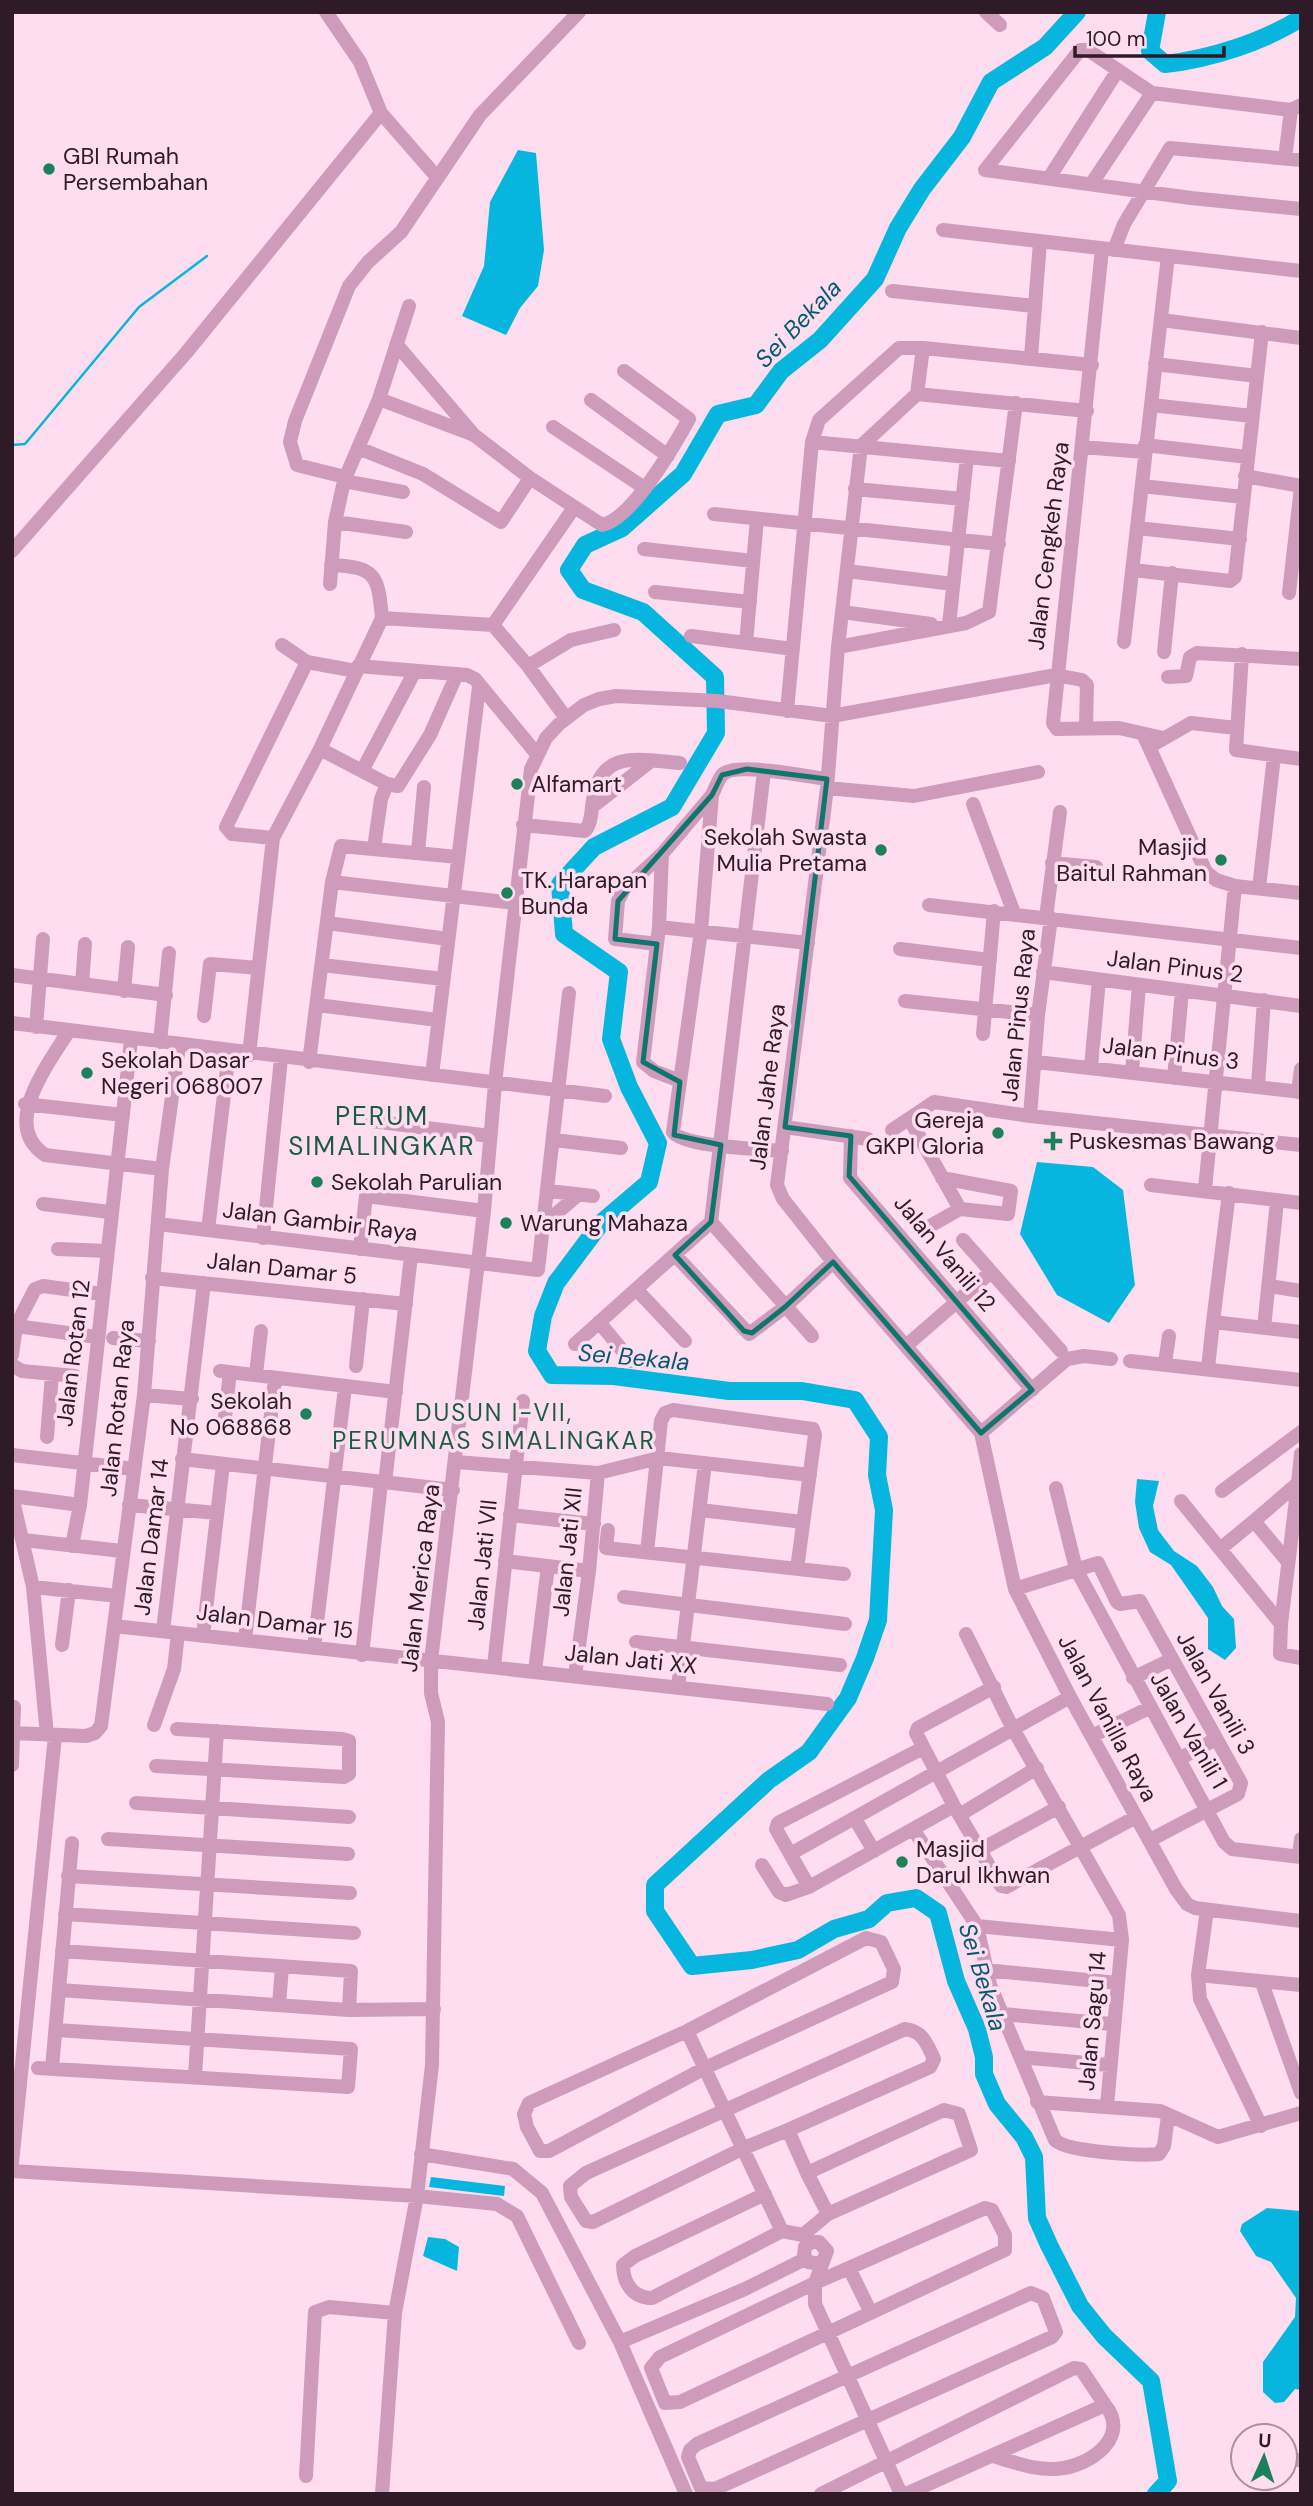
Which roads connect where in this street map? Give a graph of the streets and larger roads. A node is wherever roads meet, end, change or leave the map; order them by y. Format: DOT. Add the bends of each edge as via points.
graph roads {
  1 [pos="326,12"];
  2 [pos="579,12"];
  3 [pos="986,12"];
  4 [pos="1000,25"];
  5 [pos="1118,70"];
  6 [pos="1153,93"];
  7 [pos="1296,107"];
  8 [pos="381,113"];
  9 [pos="1285,159"];
  10 [pos="1301,160"];
  11 [pos="436,176"];
  12 [pos="1049,178"];
  13 [pos="1092,183"];
  14 [pos="1146,190"];
  15 [pos="1301,209"];
  16 [pos="943,230"];
  17 [pos="1040,243"];
  18 [pos="1108,250"];
  19 [pos="1168,256"];
  20 [pos="1301,271"];
  21 [pos="892,291"];
  22 [pos="409,306"];
  23 [pos="1034,306"];
  24 [pos="1161,320"];
  25 [pos="1262,332"];
  26 [pos="1301,338"];
  27 [pos="397,345"];
  28 [pos="923,348"];
  29 [pos="1031,357"];
  30 [pos="1154,364"];
  31 [pos="1092,365"];
  32 [pos="624,372"];
  33 [pos="1257,376"];
  34 [pos="917,394"];
  35 [pos="379,399"];
  36 [pos="591,400"];
  37 [pos="1016,403"];
  38 [pos="1151,405"];
  39 [pos="1087,411"];
  40 [pos="1252,416"];
  41 [pos="553,427"];
  42 [pos="474,435"];
  43 [pos="812,442"];
  44 [pos="861,446"];
  45 [pos="1082,447"];
  46 [pos="358,448"];
  47 [pos="1145,449"];
  48 [pos="668,456"];
  49 [pos="967,457"];
  50 [pos="1247,457"];
  51 [pos="1009,461"];
  52 [pos="1245,476"];
  53 [pos="530,478"];
  54 [pos="344,479"];
  55 [pos="1142,486"];
  56 [pos="1301,486"];
  57 [pos="643,488"];
  58 [pos="855,489"];
  59 [pos="403,492"];
  60 [pos="1243,497"];
  61 [pos="963,499"];
  62 [pos="573,509"];
  63 [pos="714,514"];
  64 [pos="757,519"];
  65 [pos="335,522"];
  66 [pos="804,523"];
  67 [pos="1137,528"];
  68 [pos="851,529"];
  69 [pos="406,532"];
  70 [pos="1240,539"];
  71 [pos="958,541"];
  72 [pos="999,544"];
  73 [pos="644,549"];
  74 [pos="12,551"];
  75 [pos="753,561"];
  76 [pos="331,565"];
  77 [pos="1133,570"];
  78 [pos="847,571"];
  79 [pos="1172,573"];
  80 [pos="330,584"];
  81 [pos="953,584"];
  82 [pos="655,592"];
  83 [pos="1289,593"];
  84 [pos="750,602"];
  85 [pos="842,612"];
  86 [pos="382,618"];
  87 [pos="493,625"];
  88 [pos="945,626"];
  89 [pos="614,630"];
  90 [pos="691,636"];
  91 [pos="1124,642"];
  92 [pos="746,643"];
  93 [pos="282,645"];
  94 [pos="838,647"];
  95 [pos="793,649"];
  96 [pos="1164,652"];
  97 [pos="1242,654"];
  98 [pos="1301,659"];
  99 [pos="307,662"];
  100 [pos="528,666"];
  101 [pos="357,668"];
  102 [pos="415,671"];
  103 [pos="457,674"];
  104 [pos="1056,675"];
  105 [pos="1168,677"];
  106 [pos="479,687"];
  107 [pos="712,701"];
  108 [pos="787,711"];
  109 [pos="832,716"];
  110 [pos="566,718"];
  111 [pos="1086,726"];
  112 [pos="1236,728"];
  113 [pos="1146,741"];
  114 [pos="320,749"];
  115 [pos="536,753"];
  116 [pos="1274,756"];
  117 [pos="1301,759"];
  118 [pos="651,761"];
  119 [pos="680,763"];
  120 [pos="362,771"];
  121 [pos="764,772"];
  122 [pos="1038,772"];
  123 [pos="387,784"];
  124 [pos="827,784"];
  125 [pos="424,786"];
  126 [pos="712,795"];
  127 [pos="973,804"];
  128 [pos="592,807"];
  129 [pos="1060,812"];
  130 [pos="523,825"];
  131 [pos="273,838"];
  132 [pos="374,848"];
  133 [pos="418,852"];
  134 [pos="662,854"];
  135 [pos="458,857"];
  136 [pos="1052,863"];
  137 [pos="1096,867"];
  138 [pos="332,882"];
  139 [pos="1235,886"];
  140 [pos="1259,888"];
  141 [pos="1301,893"];
  142 [pos="453,897"];
  143 [pos="514,903"];
  144 [pos="929,905"];
  145 [pos="994,911"];
  146 [pos="1014,913"];
  147 [pos="1048,917"];
  148 [pos="327,923"];
  149 [pos="659,927"];
  150 [pos="701,931"];
  151 [pos="746,936"];
  152 [pos="43,939"];
  153 [pos="448,939"];
  154 [pos="1229,940"];
  155 [pos="807,943"];
  156 [pos="85,944"];
  157 [pos="657,944"];
  158 [pos="128,947"];
  159 [pos="1301,948"];
  160 [pos="900,949"];
  161 [pos="169,953"];
  162 [pos="990,960"];
  163 [pos="322,965"];
  164 [pos="258,968"];
  165 [pos="1043,972"];
  166 [pos="12,975"];
  167 [pos="41,978"];
  168 [pos="443,979"];
  169 [pos="1099,980"];
  170 [pos="82,984"];
  171 [pos="1139,985"];
  172 [pos="124,990"];
  173 [pos="1182,991"];
  174 [pos="569,993"];
  175 [pos="166,995"];
  176 [pos="1223,995"];
  177 [pos="1264,1000"];
  178 [pos="905,1001"];
  179 [pos="317,1005"];
  180 [pos="1301,1006"];
  181 [pos="985,1008"];
  182 [pos="1038,1015"];
  183 [pos="204,1016"];
  184 [pos="438,1020"];
  185 [pos="12,1023"];
  186 [pos="36,1027"];
  187 [pos="68,1031"];
  188 [pos="983,1034"];
  189 [pos="131,1040"];
  190 [pos="160,1042"];
  191 [pos="179,1046"];
  192 [pos="229,1052"];
  193 [pos="249,1055"];
  194 [pos="281,1058"];
  195 [pos="309,1062"];
  196 [pos="1036,1062"];
  197 [pos="1091,1067"];
  198 [pos="1301,1069"];
  199 [pos="1132,1072"];
  200 [pos="432,1076"];
  201 [pos="1174,1078"];
  202 [pos="1215,1080"];
  203 [pos="680,1081"];
  204 [pos="495,1084"];
  205 [pos="1258,1086"];
  206 [pos="560,1090"];
  207 [pos="1299,1092"];
  208 [pos="605,1096"];
  209 [pos="25,1104"];
  210 [pos="123,1115"];
  211 [pos="1030,1116"];
  212 [pos="910,1120"];
  213 [pos="372,1121"];
  214 [pos="785,1127"];
  215 [pos="892,1130"];
  216 [pos="1208,1135"];
  217 [pos="490,1136"];
  218 [pos="851,1136"];
  219 [pos="868,1139"];
  220 [pos="554,1140"];
  221 [pos="721,1145"];
  222 [pos="1301,1145"];
  223 [pos="621,1148"];
  224 [pos="782,1151"];
  225 [pos="116,1164"];
  226 [pos="162,1169"];
  227 [pos="942,1178"];
  228 [pos="1151,1185"];
  229 [pos="1205,1189"];
  230 [pos="549,1191"];
  231 [pos="1229,1193"];
  232 [pos="1278,1201"];
  233 [pos="1301,1203"];
  234 [pos="43,1204"];
  235 [pos="960,1209"];
  236 [pos="484,1211"];
  237 [pos="110,1212"];
  238 [pos="711,1222"];
  239 [pos="545,1223"];
  240 [pos="158,1224"];
  241 [pos="929,1226"];
  242 [pos="208,1230"];
  243 [pos="263,1238"];
  244 [pos="963,1240"];
  245 [pos="58,1249"];
  246 [pos="360,1249"];
  247 [pos="107,1251"];
  248 [pos="676,1255"];
  249 [pos="411,1256"];
  250 [pos="833,1262"];
  251 [pos="477,1263"];
  252 [pos="991,1272"];
  253 [pos="152,1278"];
  254 [pos="204,1283"];
  255 [pos="1269,1286"];
  256 [pos="636,1289"];
  257 [pos="1301,1291"];
  258 [pos="102,1294"];
  259 [pos="363,1299"];
  260 [pos="956,1302"];
  261 [pos="406,1304"];
  262 [pos="785,1307"];
  263 [pos="599,1322"];
  264 [pos="1213,1322"];
  265 [pos="16,1326"];
  266 [pos="1264,1328"];
  267 [pos="261,1331"];
  268 [pos="1301,1332"];
  269 [pos="812,1336"];
  270 [pos="1169,1336"];
  271 [pos="97,1337"];
  272 [pos="113,1338"];
  273 [pos="149,1341"];
  274 [pos="685,1341"];
  275 [pos="575,1344"];
  276 [pos="907,1345"];
  277 [pos="1061,1352"];
  278 [pos="12,1355"];
  279 [pos="1111,1359"];
  280 [pos="631,1361"];
  281 [pos="1130,1361"];
  282 [pos="1165,1363"];
  283 [pos="12,1365"];
  284 [pos="356,1366"];
  285 [pos="1208,1368"];
  286 [pos="52,1374"];
  287 [pos="256,1374"];
  288 [pos="75,1376"];
  289 [pos="275,1379"];
  290 [pos="1301,1380"];
  291 [pos="345,1387"];
  292 [pos="1032,1390"];
  293 [pos="396,1392"];
  294 [pos="144,1395"];
  295 [pos="192,1399"];
  296 [pos="523,1401"];
  297 [pos="225,1417"];
  298 [pos="1301,1432"];
  299 [pos="981,1433"];
  300 [pos="47,1437"];
  301 [pos="1301,1454"];
  302 [pos="12,1455"];
  303 [pos="659,1458"];
  304 [pos="182,1459"];
  305 [pos="456,1462"];
  306 [pos="705,1462"];
  307 [pos="83,1464"];
  308 [pos="223,1464"];
  309 [pos="516,1468"];
  310 [pos="134,1469"];
  311 [pos="265,1470"];
  312 [pos="598,1473"];
  313 [pos="810,1475"];
  314 [pos="334,1478"];
  315 [pos="383,1483"];
  316 [pos="1299,1483"];
  317 [pos="1056,1488"];
  318 [pos="453,1490"];
  319 [pos="1222,1491"];
  320 [pos="12,1496"];
  321 [pos="1181,1501"];
  322 [pos="80,1505"];
  323 [pos="129,1505"];
  324 [pos="177,1509"];
  325 [pos="700,1510"];
  326 [pos="217,1513"];
  327 [pos="510,1516"];
  328 [pos="1254,1521"];
  329 [pos="803,1522"];
  330 [pos="601,1527"];
  331 [pos="23,1540"];
  332 [pos="72,1546"];
  333 [pos="1220,1549"];
  334 [pos="122,1551"];
  335 [pos="648,1552"];
  336 [pos="694,1557"];
  337 [pos="505,1561"];
  338 [pos="548,1566"];
  339 [pos="1292,1566"];
  340 [pos="797,1569"];
  341 [pos="1076,1569"];
  342 [pos="589,1572"];
  343 [pos="844,1574"];
  344 [pos="33,1587"];
  345 [pos="1015,1589"];
  346 [pos="69,1590"];
  347 [pos="118,1596"];
  348 [pos="624,1597"];
  349 [pos="689,1604"];
  350 [pos="1281,1623"];
  351 [pos="845,1624"];
  352 [pos="114,1626"];
  353 [pos="163,1631"];
  354 [pos="178,1633"];
  355 [pos="966,1634"];
  356 [pos="203,1636"];
  357 [pos="245,1640"];
  358 [pos="636,1642"];
  359 [pos="62,1645"];
  360 [pos="682,1646"];
  361 [pos="314,1648"];
  362 [pos="362,1655"];
  363 [pos="1301,1658"];
  364 [pos="1170,1660"];
  365 [pos="431,1661"];
  366 [pos="840,1665"];
  367 [pos="494,1666"];
  368 [pos="535,1671"];
  369 [pos="575,1676"];
  370 [pos="1133,1678"];
  371 [pos="994,1687"];
  372 [pos="678,1688"];
  373 [pos="1070,1697"];
  374 [pos="827,1704"];
  375 [pos="14,1707"];
  376 [pos="1149,1707"];
  377 [pos="154,1725"];
  378 [pos="1013,1727"];
  379 [pos="177,1728"];
  380 [pos="217,1731"];
  381 [pos="13,1733"];
  382 [pos="51,1735"];
  383 [pos="1092,1736"];
  384 [pos="1216,1739"];
  385 [pos="923,1748"];
  386 [pos="1179,1759"];
  387 [pos="12,1765"];
  388 [pos="156,1766"];
  389 [pos="1037,1768"];
  390 [pos="214,1769"];
  391 [pos="937,1774"];
  392 [pos="136,1803"];
  393 [pos="1059,1807"];
  394 [pos="212,1808"];
  395 [pos="1208,1809"];
  396 [pos="957,1810"];
  397 [pos="349,1816"];
  398 [pos="1136,1816"];
  399 [pos="855,1819"];
  400 [pos="913,1829"];
  401 [pos="108,1839"];
  402 [pos="1301,1839"];
  403 [pos="1150,1840"];
  404 [pos="72,1843"];
  405 [pos="209,1846"];
  406 [pos="1081,1847"];
  407 [pos="981,1850"];
  408 [pos="874,1851"];
  409 [pos="792,1853"];
  410 [pos="348,1854"];
  411 [pos="1300,1856"];
  412 [pos="762,1865"];
  413 [pos="68,1876"];
  414 [pos="206,1885"];
  415 [pos="809,1887"];
  416 [pos="350,1893"];
  417 [pos="1207,1910"];
  418 [pos="65,1914"];
  419 [pos="1301,1921"];
  420 [pos="204,1923"];
  421 [pos="977,1926"];
  422 [pos="354,1933"];
  423 [pos="1122,1940"];
  424 [pos="62,1951"];
  425 [pos="202,1962"];
  426 [pos="282,1967"];
  427 [pos="985,1970"];
  428 [pos="1198,1975"];
  429 [pos="1118,1983"];
  430 [pos="1262,1983"];
  431 [pos="1301,1985"];
  432 [pos="59,1990"];
  433 [pos="199,2000"];
  434 [pos="279,2005"];
  435 [pos="434,2009"];
  436 [pos="349,2010"];
  437 [pos="1003,2014"];
  438 [pos="1112,2024"];
  439 [pos="56,2029"];
  440 [pos="687,2031"];
  441 [pos="198,2039"];
  442 [pos="1020,2057"];
  443 [pos="1109,2065"];
  444 [pos="707,2067"];
  445 [pos="195,2076"];
  446 [pos="1301,2093"];
  447 [pos="1037,2102"];
  448 [pos="1107,2106"];
  449 [pos="726,2109"];
  450 [pos="1301,2113"];
  451 [pos="1168,2116"];
  452 [pos="1261,2126"];
  453 [pos="788,2130"];
  454 [pos="744,2148"];
  455 [pos="421,2154"];
  456 [pos="12,2163"];
  457 [pos="12,2171"];
  458 [pos="807,2173"];
  459 [pos="765,2194"];
  460 [pos="417,2196"];
  461 [pos="828,2214"];
  462 [pos="782,2231"];
  463 [pos="806,2239"];
  464 [pos="812,2261"];
  465 [pos="849,2268"];
  466 [pos="815,2283"];
  467 [pos="871,2313"];
  468 [pos="395,2314"];
  469 [pos="828,2332"];
  470 [pos="620,2342"];
  471 [pos="579,2343"];
  472 [pos="847,2374"];
  473 [pos="1105,2405"];
  474 [pos="867,2418"];
  475 [pos="993,2456"];
  476 [pos="887,2463"];
  477 [pos="306,2476"];
  478 [pos="382,2494"];
  479 [pos="686,2494"];
  480 [pos="821,2494"];
  481 [pos="904,2494"];
  1 -- 8 [label="street" via="360,62"];
  2 -- 11 [label="street" via="480,115"];
  3 -- 4 [label="street"];
  5 -- 6 [label="street"];
  5 -- 12 [label="street"];
  5 -- 12 [label="street" via="1088,50 1080,50 985,170"];
  6 -- 7 [label="street"];
  6 -- 13 [label="street"];
  7 -- 9 [label="street"];
  8 -- 11 [label="street"];
  8 -- 74 [label="street" via="186,354"];
  9 -- 10 [label="street"];
  9 -- 14 [label="street, Jalan Cengkeh Raya" via="1170,148"];
  11 -- 54 [label="street" via="401,232 349,286 295,421 290,442 297,465"];
  12 -- 13 [label="street"];
  13 -- 14 [label="street"];
  14 -- 15 [label="street"];
  14 -- 18 [label="street, Jalan Cengkeh Raya"];
  16 -- 17 [label="street"];
  17 -- 18 [label="street"];
  17 -- 23 [label="street"];
  18 -- 19 [label="street"];
  18 -- 31 [label="street, Jalan Cengkeh Raya"];
  19 -- 20 [label="street"];
  19 -- 24 [label="street"];
  21 -- 23 [label="street"];
  22 -- 27 [label="street"];
  23 -- 29 [label="street"];
  24 -- 25 [label="street"];
  24 -- 30 [label="street"];
  25 -- 26 [label="street"];
  25 -- 33 [label="street"];
  27 -- 35 [label="street"];
  27 -- 42 [label="street"];
  28 -- 29 [label="street"];
  28 -- 34 [label="street"];
  28 -- 43 [label="street" via="899,348 890,355 819,420"];
  29 -- 31 [label="street"];
  30 -- 33 [label="street"];
  30 -- 38 [label="street"];
  31 -- 39 [label="street, Jalan Cengkeh Raya"];
  32 -- 48 [label="street" via="690,419"];
  33 -- 40 [label="street"];
  34 -- 37 [label="street"];
  34 -- 44 [label="street"];
  35 -- 42 [label="street"];
  35 -- 46 [label="street"];
  36 -- 48 [label="street"];
  37 -- 39 [label="street"];
  37 -- 51 [label="street"];
  38 -- 40 [label="street"];
  38 -- 47 [label="street"];
  39 -- 45 [label="street, Jalan Cengkeh Raya"];
  40 -- 50 [label="street"];
  41 -- 57 [label="street"];
  42 -- 53 [label="street"];
  43 -- 44 [label="street"];
  43 -- 66 [label="street"];
  44 -- 49 [label="street"];
  44 -- 58 [label="street, Jalan Jahe Raya"];
  45 -- 47 [label="street"];
  45 -- 104 [label="street, Jalan Cengkeh Raya"];
  46 -- 53 [label="street" via="423,474 501,522"];
  46 -- 54 [label="street"];
  47 -- 50 [label="street"];
  47 -- 55 [label="street"];
  48 -- 57 [label="street"];
  49 -- 51 [label="street"];
  49 -- 61 [label="street"];
  50 -- 52 [label="street"];
  51 -- 72 [label="street"];
  52 -- 56 [label="street"];
  52 -- 60 [label="street"];
  53 -- 62 [label="street"];
  54 -- 59 [label="street"];
  54 -- 65 [label="street"];
  55 -- 60 [label="street"];
  55 -- 67 [label="street"];
  56 -- 83 [label="street"];
  57 -- 62 [label="street" via="607,524"];
  58 -- 61 [label="street"];
  58 -- 68 [label="street, Jalan Jahe Raya"];
  60 -- 70 [label="street"];
  61 -- 71 [label="street"];
  62 -- 87 [label="street"];
  63 -- 64 [label="street"];
  64 -- 66 [label="street"];
  64 -- 75 [label="street"];
  65 -- 69 [label="street"];
  65 -- 76 [label="street"];
  66 -- 68 [label="street"];
  66 -- 95 [label="street"];
  67 -- 70 [label="street"];
  67 -- 77 [label="street"];
  68 -- 71 [label="street"];
  68 -- 78 [label="street, Jalan Jahe Raya"];
  70 -- 79 [label="street" via="1232,581"];
  71 -- 72 [label="street"];
  71 -- 81 [label="street"];
  72 -- 88 [label="street" via="989,612 979,619"];
  73 -- 75 [label="street"];
  75 -- 84 [label="street"];
  76 -- 80 [label="street"];
  76 -- 86 [label="street" via="360,567 369,573 379,586"];
  77 -- 79 [label="street"];
  77 -- 91 [label="street"];
  78 -- 81 [label="street"];
  78 -- 85 [label="street, Jalan Jahe Raya"];
  79 -- 96 [label="street"];
  81 -- 88 [label="street"];
  82 -- 84 [label="street"];
  84 -- 92 [label="street"];
  85 -- 88 [label="street"];
  85 -- 94 [label="street, Jalan Jahe Raya"];
  86 -- 87 [label="street"];
  86 -- 101 [label="street"];
  87 -- 100 [label="street"];
  88 -- 94 [label="street"];
  89 -- 100 [label="street" via="571,640"];
  90 -- 92 [label="street"];
  92 -- 95 [label="street"];
  93 -- 99 [label="street"];
  94 -- 109 [label="street, Jalan Jahe Raya"];
  95 -- 108 [label="street"];
  97 -- 98 [label="street"];
  97 -- 105 [label="street" via="1197,653 1190,657 1186,676"];
  97 -- 112 [label="street"];
  99 -- 101 [label="street"];
  99 -- 131 [label="street" via="226,827 232,834"];
  100 -- 110 [label="street"];
  101 -- 102 [label="street"];
  101 -- 114 [label="street"];
  102 -- 103 [label="street"];
  102 -- 120 [label="street"];
  103 -- 106 [label="street" via="475,679"];
  103 -- 123 [label="street" via="405,778 398,786"];
  104 -- 109 [label="street, Jalan Cengkeh Raya"];
  104 -- 111 [label="street" via="1087,685"];
  104 -- 111 [label="street" via="1054,726 1076,731"];
  106 -- 115 [label="street"];
  106 -- 135 [label="street"];
  107 -- 108 [label="street, Jalan Cengkeh Raya"];
  107 -- 110 [label="street, Jalan Merica Raya" via="616,696 599,699"];
  108 -- 109 [label="street, Jalan Cengkeh Raya"];
  109 -- 124 [label="street, Jalan Jahe Raya"];
  110 -- 115 [label="street, Jalan Merica Raya"];
  111 -- 113 [label="street" via="1119,728"];
  112 -- 113 [label="street" via="1191,723 1163,738"];
  112 -- 116 [label="street" via="1236,750"];
  113 -- 139 [label="street" via="1206,872"];
  114 -- 120 [label="street"];
  114 -- 131 [label="street"];
  115 -- 130 [label="street, Jalan Merica Raya"];
  116 -- 117 [label="street"];
  116 -- 140 [label="street"];
  118 -- 119 [label="street"];
  118 -- 128 [label="street"];
  118 -- 128 [label="street" via="627,759 610,765 600,775"];
  120 -- 123 [label="street"];
  121 -- 124 [label="street"];
  121 -- 126 [label="street" via="730,770 722,775"];
  121 -- 151 [label="street"];
  122 -- 124 [label="street" via="914,796"];
  123 -- 132 [label="street"];
  124 -- 155 [label="street, Jalan Jahe Raya"];
  125 -- 133 [label="street"];
  126 -- 134 [label="street"];
  126 -- 150 [label="street"];
  127 -- 146 [label="street"];
  128 -- 130 [label="street" via="585,831"];
  129 -- 136 [label="street"];
  130 -- 143 [label="street, Jalan Merica Raya"];
  131 -- 164 [label="street"];
  132 -- 133 [label="street"];
  132 -- 138 [label="street" via="341,846"];
  133 -- 135 [label="street"];
  134 -- 149 [label="street"];
  134 -- 157 [label="street" via="624,889 614,931 617,941"];
  135 -- 142 [label="street"];
  136 -- 137 [label="street"];
  136 -- 147 [label="street"];
  138 -- 142 [label="street"];
  138 -- 148 [label="street"];
  139 -- 140 [label="street"];
  139 -- 154 [label="street"];
  140 -- 141 [label="street"];
  142 -- 143 [label="street"];
  142 -- 153 [label="street"];
  143 -- 204 [label="street, Jalan Merica Raya"];
  144 -- 145 [label="street"];
  145 -- 146 [label="street"];
  145 -- 162 [label="street"];
  146 -- 147 [label="street"];
  147 -- 154 [label="street, Jalan Pinus Raya"];
  147 -- 165 [label="street, Jalan Pinus Raya"];
  148 -- 153 [label="street"];
  148 -- 163 [label="street"];
  149 -- 150 [label="street"];
  149 -- 157 [label="street"];
  150 -- 151 [label="street"];
  150 -- 203 [label="street"];
  151 -- 155 [label="street"];
  151 -- 221 [label="street"];
  152 -- 167 [label="street"];
  153 -- 168 [label="street"];
  154 -- 159 [label="street, Jalan Pinus Raya"];
  154 -- 176 [label="street"];
  155 -- 214 [label="street, Jalan Jahe Raya"];
  156 -- 170 [label="street"];
  157 -- 203 [label="street" via="642,1062 654,1072"];
  158 -- 172 [label="street"];
  160 -- 162 [label="street"];
  161 -- 175 [label="street"];
  162 -- 181 [label="street"];
  163 -- 168 [label="street"];
  163 -- 179 [label="street"];
  164 -- 183 [label="street" via="210,964"];
  164 -- 193 [label="street"];
  165 -- 169 [label="street, Jalan Pinus 2"];
  165 -- 182 [label="street, Jalan Pinus Raya"];
  166 -- 167 [label="street"];
  167 -- 170 [label="street"];
  167 -- 186 [label="street"];
  168 -- 184 [label="street"];
  169 -- 171 [label="street, Jalan Pinus 2"];
  169 -- 197 [label="street"];
  170 -- 172 [label="street"];
  171 -- 173 [label="street, Jalan Pinus 2"];
  171 -- 199 [label="street"];
  172 -- 175 [label="street"];
  173 -- 176 [label="street, Jalan Pinus 2"];
  173 -- 201 [label="street"];
  174 -- 206 [label="street"];
  175 -- 190 [label="street"];
  176 -- 177 [label="street, Jalan Pinus 2"];
  176 -- 202 [label="street"];
  177 -- 180 [label="street, Jalan Pinus 2"];
  177 -- 205 [label="street"];
  178 -- 181 [label="street"];
  179 -- 184 [label="street"];
  179 -- 195 [label="street"];
  181 -- 182 [label="street"];
  181 -- 188 [label="street"];
  182 -- 196 [label="street, Jalan Pinus Raya"];
  184 -- 200 [label="street"];
  185 -- 186 [label="street"];
  186 -- 187 [label="street"];
  187 -- 189 [label="street"];
  187 -- 209 [label="street"];
  189 -- 190 [label="street"];
  189 -- 210 [label="street, Jalan Rotan 12"];
  190 -- 191 [label="street"];
  191 -- 192 [label="street"];
  191 -- 226 [label="street, Jalan Rotan Raya"];
  192 -- 193 [label="street"];
  192 -- 242 [label="street"];
  193 -- 194 [label="street"];
  194 -- 195 [label="street"];
  194 -- 243 [label="street"];
  195 -- 200 [label="street"];
  196 -- 197 [label="street, Jalan Pinus 3"];
  196 -- 211 [label="street, Jalan Pinus Raya"];
  197 -- 199 [label="street, Jalan Pinus 3"];
  198 -- 207 [label="street"];
  199 -- 201 [label="street, Jalan Pinus 3"];
  200 -- 204 [label="street"];
  201 -- 202 [label="street, Jalan Pinus 3"];
  202 -- 205 [label="street, Jalan Pinus 3"];
  202 -- 216 [label="street"];
  203 -- 221 [label="street" via="674,1135"];
  204 -- 206 [label="street"];
  204 -- 217 [label="street, Jalan Merica Raya"];
  205 -- 207 [label="street, Jalan Pinus 3"];
  206 -- 208 [label="street"];
  206 -- 220 [label="street"];
  209 -- 210 [label="street"];
  209 -- 225 [label="street" via="21,1124 37,1150 45,1155"];
  210 -- 225 [label="street, Jalan Rotan 12"];
  211 -- 212 [label="street" via="934,1102"];
  211 -- 216 [label="street"];
  212 -- 215 [label="street"];
  212 -- 227 [label="street"];
  213 -- 217 [label="street"];
  214 -- 218 [label="street"];
  214 -- 224 [label="street, Jalan Jahe Raya"];
  216 -- 222 [label="street"];
  216 -- 229 [label="street"];
  217 -- 236 [label="street, Jalan Merica Raya"];
  218 -- 219 [label="street"];
  218 -- 260 [label="street, Jalan Vanili 12" via="850,1178"];
  220 -- 223 [label="street"];
  220 -- 230 [label="street"];
  221 -- 224 [label="street"];
  221 -- 238 [label="street"];
  224 -- 250 [label="street, Jalan Jahe Raya" via="777,1185 783,1199"];
  225 -- 226 [label="street"];
  225 -- 237 [label="street, Jalan Rotan 12"];
  226 -- 240 [label="street, Jalan Rotan Raya"];
  227 -- 235 [label="street"];
  227 -- 235 [label="street" via="1011,1191 1008,1214"];
  228 -- 229 [label="street"];
  229 -- 231 [label="street"];
  230 -- 239 [label="street"];
  230 -- 239 [label="street" via="585,1195"];
  231 -- 232 [label="street"];
  231 -- 264 [label="street"];
  232 -- 233 [label="street"];
  232 -- 255 [label="street"];
  234 -- 237 [label="street"];
  235 -- 241 [label="street"];
  236 -- 246 [label="street" via="366,1196"];
  236 -- 251 [label="street, Jalan Merica Raya"];
  237 -- 247 [label="street, Jalan Rotan 12"];
  238 -- 248 [label="street"];
  238 -- 262 [label="street"];
  239 -- 251 [label="street, Jalan Gambir Raya" via="538,1270"];
  240 -- 242 [label="street, Jalan Gambir Raya"];
  240 -- 253 [label="street, Jalan Rotan Raya"];
  242 -- 243 [label="street, Jalan Gambir Raya"];
  243 -- 246 [label="street, Jalan Gambir Raya"];
  244 -- 252 [label="street"];
  245 -- 247 [label="street"];
  246 -- 249 [label="street, Jalan Gambir Raya"];
  247 -- 258 [label="street, Jalan Rotan 12"];
  248 -- 256 [label="street"];
  248 -- 262 [label="street" via="749,1334"];
  249 -- 251 [label="street, Jalan Gambir Raya"];
  249 -- 261 [label="street"];
  250 -- 262 [label="street"];
  250 -- 276 [label="street, Jalan Jahe Raya"];
  251 -- 305 [label="street, Jalan Merica Raya"];
  252 -- 260 [label="street"];
  252 -- 277 [label="street"];
  253 -- 254 [label="street, Jalan Damar 5"];
  253 -- 273 [label="street, Jalan Rotan Raya"];
  254 -- 259 [label="street, Jalan Damar 5"];
  254 -- 295 [label="street, Jalan Damar 14"];
  255 -- 257 [label="street"];
  255 -- 266 [label="street"];
  256 -- 263 [label="street"];
  256 -- 274 [label="street"];
  258 -- 265 [label="street" via="43,1286 35,1289"];
  258 -- 271 [label="street, Jalan Rotan 12"];
  259 -- 261 [label="street, Jalan Damar 5"];
  259 -- 284 [label="street"];
  260 -- 276 [label="street"];
  260 -- 292 [label="street, Jalan Vanili 12"];
  261 -- 293 [label="street"];
  262 -- 269 [label="street"];
  263 -- 275 [label="street"];
  263 -- 280 [label="street"];
  264 -- 266 [label="street"];
  264 -- 285 [label="street"];
  265 -- 271 [label="street"];
  265 -- 278 [label="street"];
  266 -- 268 [label="street"];
  267 -- 287 [label="street"];
  270 -- 282 [label="street"];
  271 -- 307 [label="street, Jalan Rotan 12"];
  272 -- 273 [label="street"];
  273 -- 294 [label="street, Jalan Rotan Raya"];
  276 -- 299 [label="street, Jalan Jahe Raya"];
  279 -- 292 [label="street" via="1069,1357"];
  281 -- 282 [label="street"];
  282 -- 285 [label="street"];
  283 -- 286 [label="street" via="22,1371"];
  285 -- 290 [label="street"];
  286 -- 288 [label="street"];
  286 -- 300 [label="street"];
  287 -- 289 [label="street"];
  287 -- 297 [label="street" via="225,1372"];
  289 -- 291 [label="street"];
  289 -- 311 [label="street"];
  291 -- 293 [label="street"];
  291 -- 314 [label="street"];
  292 -- 299 [label="street"];
  293 -- 315 [label="street"];
  294 -- 295 [label="street"];
  294 -- 310 [label="street, Jalan Rotan Raya"];
  295 -- 304 [label="street, Jalan Damar 14"];
  296 -- 309 [label="street, Jalan Jati VII"];
  298 -- 319 [label="street"];
  299 -- 345 [label="street, Jalan Vanilla Raya"];
  301 -- 316 [label="street"];
  302 -- 307 [label="street"];
  303 -- 306 [label="street"];
  303 -- 312 [label="street"];
  303 -- 313 [label="street" via="661,1421 673,1410 808,1426 815,1435"];
  303 -- 335 [label="street"];
  304 -- 308 [label="street"];
  304 -- 324 [label="street, Jalan Damar 14"];
  305 -- 309 [label="street"];
  305 -- 318 [label="street, Jalan Merica Raya"];
  306 -- 313 [label="street"];
  306 -- 325 [label="street"];
  307 -- 310 [label="street"];
  307 -- 322 [label="street, Jalan Rotan 12"];
  308 -- 311 [label="street"];
  308 -- 326 [label="street"];
  309 -- 312 [label="street"];
  309 -- 327 [label="street, Jalan Jati VII"];
  310 -- 323 [label="street, Jalan Rotan Raya"];
  311 -- 314 [label="street"];
  311 -- 357 [label="street"];
  312 -- 330 [label="street, Jalan Jati XII"];
  313 -- 329 [label="street"];
  314 -- 315 [label="street"];
  314 -- 361 [label="street"];
  315 -- 318 [label="street"];
  315 -- 362 [label="street"];
  316 -- 328 [label="street"];
  316 -- 339 [label="street"];
  317 -- 341 [label="street, Jalan Vanili 1"];
  318 -- 365 [label="street, Jalan Merica Raya"];
  320 -- 322 [label="street"];
  320 -- 331 [label="street"];
  321 -- 333 [label="street"];
  322 -- 332 [label="street, Jalan Rotan 12"];
  323 -- 324 [label="street"];
  323 -- 334 [label="street, Jalan Rotan Raya"];
  324 -- 326 [label="street"];
  324 -- 353 [label="street, Jalan Damar 14"];
  325 -- 329 [label="street"];
  325 -- 336 [label="street"];
  326 -- 356 [label="street"];
  327 -- 330 [label="street"];
  327 -- 337 [label="street, Jalan Jati VII"];
  328 -- 333 [label="street"];
  328 -- 339 [label="street"];
  329 -- 340 [label="street"];
  330 -- 335 [label="street" via="606,1548"];
  330 -- 342 [label="street, Jalan Jati XII"];
  331 -- 332 [label="street"];
  331 -- 344 [label="street"];
  332 -- 334 [label="street"];
  333 -- 350 [label="street"];
  334 -- 347 [label="street, Jalan Rotan Raya"];
  335 -- 336 [label="street"];
  336 -- 340 [label="street"];
  336 -- 349 [label="street"];
  337 -- 338 [label="street"];
  337 -- 367 [label="street, Jalan Jati VII"];
  338 -- 342 [label="street"];
  338 -- 368 [label="street"];
  339 -- 350 [label="street"];
  340 -- 343 [label="street"];
  341 -- 345 [label="street"];
  341 -- 364 [label="street, Jalan Vanili 3" via="1098,1563 1117,1602 1140,1601"];
  341 -- 370 [label="street, Jalan Vanili 1"];
  342 -- 369 [label="street, Jalan Jati XII"];
  344 -- 346 [label="street"];
  344 -- 382 [label="street"];
  345 -- 373 [label="street, Jalan Vanilla Raya"];
  346 -- 347 [label="street"];
  346 -- 359 [label="street"];
  347 -- 352 [label="street, Jalan Rotan Raya"];
  348 -- 349 [label="street"];
  349 -- 351 [label="street"];
  349 -- 360 [label="street"];
  350 -- 363 [label="street" via="1279,1652"];
  352 -- 353 [label="street, Jalan Damar 15"];
  352 -- 382 [label="street, Jalan Rotan Raya" via="101,1726 86,1736"];
  353 -- 354 [label="street, Jalan Damar 15"];
  354 -- 356 [label="street, Jalan Damar 15"];
  354 -- 377 [label="street" via="174,1669"];
  355 -- 371 [label="street, Jalan Sagu 14"];
  356 -- 357 [label="street, Jalan Damar 15"];
  357 -- 361 [label="street, Jalan Damar 15"];
  358 -- 360 [label="street"];
  360 -- 366 [label="street"];
  360 -- 372 [label="street"];
  361 -- 362 [label="street, Jalan Damar 15"];
  362 -- 365 [label="street, Jalan Damar 15"];
  364 -- 370 [label="street"];
  364 -- 384 [label="street, Jalan Vanili 3"];
  365 -- 367 [label="street, Jalan Jati XX"];
  365 -- 435 [label="street, Jalan Merica Raya" via="431,1693 438,1722"];
  367 -- 368 [label="street, Jalan Jati XX"];
  368 -- 369 [label="street, Jalan Jati XX"];
  369 -- 372 [label="street, Jalan Jati XX"];
  370 -- 376 [label="street, Jalan Vanili 1"];
  371 -- 378 [label="street, Jalan Sagu 14"];
  371 -- 385 [label="street" via="918,1728"];
  372 -- 374 [label="street, Jalan Jati XX"];
  373 -- 378 [label="street"];
  373 -- 383 [label="street, Jalan Vanilla Raya"];
  375 -- 381 [label="street"];
  376 -- 383 [label="street"];
  376 -- 386 [label="street, Jalan Vanili 1"];
  378 -- 389 [label="street, Jalan Sagu 14"];
  378 -- 391 [label="street"];
  379 -- 380 [label="street"];
  380 -- 390 [label="street"];
  380 -- 390 [label="street" via="342,1739 351,1746 350,1768 344,1777"];
  381 -- 382 [label="street, Jalan Rotan Raya"];
  381 -- 387 [label="street"];
  382 -- 456 [label="street"];
  383 -- 398 [label="street, Jalan Vanilla Raya"];
  384 -- 386 [label="street"];
  384 -- 395 [label="street, Jalan Vanili 3" via="1241,1787 1238,1794"];
  385 -- 391 [label="street"];
  385 -- 409 [label="street" via="778,1823 776,1829"];
  386 -- 395 [label="street, Jalan Vanili 1"];
  388 -- 390 [label="street"];
  389 -- 393 [label="street, Jalan Sagu 14"];
  389 -- 396 [label="street"];
  390 -- 394 [label="street"];
  391 -- 396 [label="street"];
  391 -- 399 [label="street"];
  392 -- 394 [label="street"];
  393 -- 406 [label="street, Jalan Sagu 14"];
  393 -- 407 [label="street"];
  394 -- 397 [label="street"];
  394 -- 405 [label="street"];
  395 -- 403 [label="street, Jalan Vanili 3"];
  395 -- 411 [label="street, Jalan Vanili 1" via="1227,1847"];
  396 -- 400 [label="street"];
  396 -- 407 [label="street"];
  398 -- 403 [label="street, Jalan Vanilla Raya"];
  398 -- 406 [label="street"];
  399 -- 408 [label="street"];
  399 -- 409 [label="street"];
  400 -- 408 [label="street"];
  400 -- 421 [label="street"];
  401 -- 405 [label="street"];
  402 -- 411 [label="street"];
  403 -- 417 [label="street, Jalan Vanilla Raya" via="1187,1904"];
  404 -- 413 [label="street"];
  405 -- 410 [label="street"];
  405 -- 414 [label="street"];
  406 -- 407 [label="street" via="1006,1887 999,1883"];
  406 -- 423 [label="street, Jalan Sagu 14" via="1119,1915"];
  408 -- 415 [label="street"];
  409 -- 415 [label="street"];
  412 -- 415 [label="street" via="783,1896"];
  413 -- 414 [label="street"];
  413 -- 418 [label="street"];
  414 -- 416 [label="street"];
  414 -- 420 [label="street"];
  417 -- 419 [label="street, Jalan Vanilla Raya"];
  417 -- 428 [label="street"];
  418 -- 420 [label="street"];
  418 -- 424 [label="street"];
  420 -- 422 [label="street"];
  420 -- 425 [label="street"];
  421 -- 423 [label="street"];
  421 -- 427 [label="street"];
  423 -- 429 [label="street, Jalan Sagu 14"];
  424 -- 425 [label="street"];
  424 -- 432 [label="street"];
  425 -- 426 [label="street"];
  425 -- 433 [label="street"];
  426 -- 434 [label="street"];
  426 -- 436 [label="street" via="351,1971"];
  427 -- 429 [label="street"];
  427 -- 437 [label="street"];
  428 -- 430 [label="street"];
  428 -- 452 [label="street" via="1200,1999"];
  429 -- 438 [label="street, Jalan Sagu 14"];
  430 -- 431 [label="street"];
  430 -- 446 [label="street"];
  432 -- 433 [label="street"];
  432 -- 439 [label="street"];
  433 -- 434 [label="street"];
  433 -- 441 [label="street"];
  434 -- 436 [label="street"];
  435 -- 436 [label="street"];
  435 -- 455 [label="street, Jalan Merica Raya"];
  437 -- 438 [label="street"];
  437 -- 442 [label="street"];
  438 -- 443 [label="street, Jalan Sagu 14"];
  439 -- 441 [label="street"];
  439 -- 445 [label="street" via="45,2068"];
  440 -- 444 [label="street"];
  440 -- 444 [label="street" via="529,2103 524,2114 540,2151 549,2151"];
  440 -- 444 [label="street" via="866,1938 881,1942 894,1969 892,1982"];
  441 -- 445 [label="street"];
  441 -- 445 [label="street" via="351,2049 348,2087"];
  442 -- 443 [label="street"];
  442 -- 447 [label="street"];
  443 -- 448 [label="street, Jalan Sagu 14"];
  444 -- 449 [label="street"];
  447 -- 448 [label="street"];
  447 -- 451 [label="street" via="1058,2143 1085,2149 1159,2154"];
  448 -- 451 [label="street" via="1148,2109"];
  449 -- 453 [label="street" via="905,2029 922,2036 934,2059 930,2067"];
  449 -- 454 [label="street"];
  449 -- 454 [label="street" via="586,2173 570,2186 571,2197 581,2216 593,2222"];
  450 -- 452 [label="street"];
  451 -- 452 [label="street" via="1218,2137"];
  453 -- 454 [label="street"];
  453 -- 458 [label="street"];
  454 -- 459 [label="street"];
  455 -- 460 [label="street, Jalan Merica Raya"];
  455 -- 470 [label="street" via="513,2169 529,2179 542,2193"];
  457 -- 460 [label="street"];
  458 -- 461 [label="street"];
  458 -- 461 [label="street" via="943,2110 959,2114 971,2150"];
  459 -- 462 [label="street"];
  459 -- 462 [label="street" via="635,2256 623,2265 623,2274 632,2293 652,2298"];
  460 -- 468 [label="street, Jalan Merica Raya"];
  460 -- 471 [label="street" via="497,2204 517,2216"];
  461 -- 463 [label="street"];
  462 -- 463 [label="street"];
  463 -- 464 [label="street" via="804,2251"];
  463 -- 464 [label="street" via="826,2247 827,2255"];
  464 -- 466 [label="street"];
  464 -- 470 [label="street"];
  465 -- 466 [label="street"];
  465 -- 467 [label="street"];
  465 -- 467 [label="street" via="979,2209 992,2210 1005,2235 1006,2250"];
  466 -- 469 [label="street" via="815,2304"];
  466 -- 469 [label="street" via="660,2357 651,2368 652,2378 665,2403 680,2402"];
  467 -- 469 [label="street"];
  468 -- 477 [label="street" via="329,2307 315,2312"];
  468 -- 478 [label="street, Jalan Merica Raya"];
  469 -- 472 [label="street"];
  470 -- 479 [label="street"];
  472 -- 474 [label="street"];
  472 -- 474 [label="street" via="697,2444 688,2457 701,2488 715,2489"];
  472 -- 474 [label="street" via="1031,2293 1043,2298 1056,2332 1052,2337"];
  473 -- 475 [label="street"];
  473 -- 475 [label="street" via="1114,2415 1113,2438 1082,2462 1040,2469"];
  473 -- 476 [label="street" via="1081,2369 1074,2368"];
  474 -- 476 [label="street"];
  475 -- 481 [label="street"];
  476 -- 480 [label="street"];
  476 -- 481 [label="street"];
}
